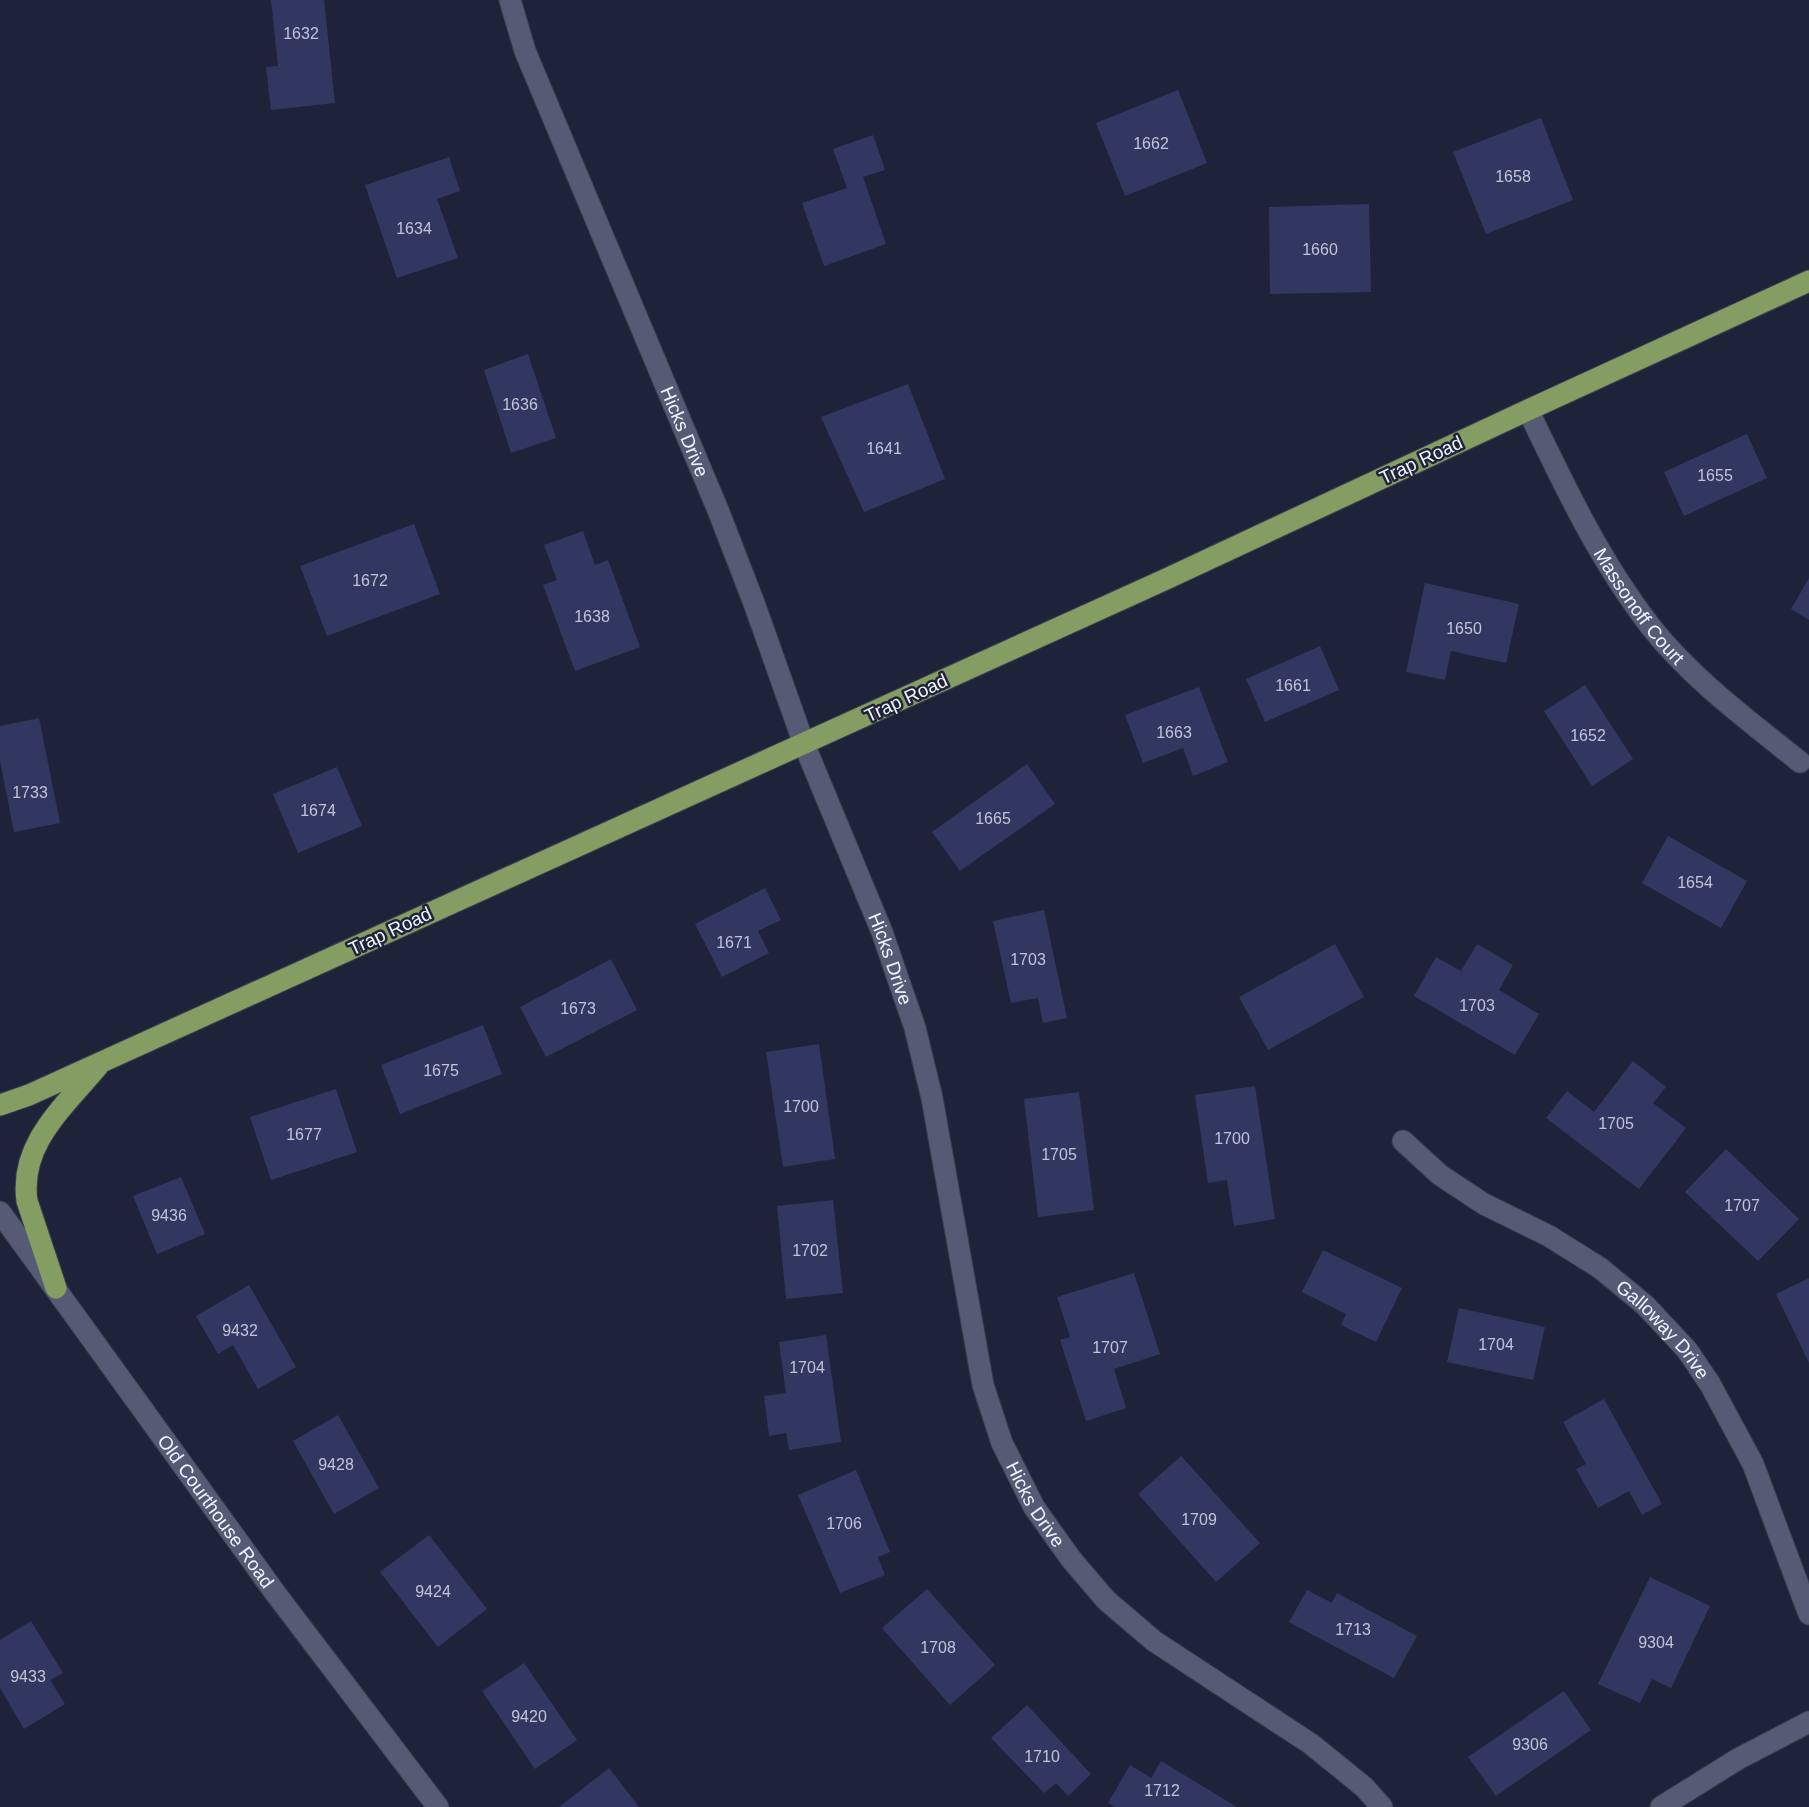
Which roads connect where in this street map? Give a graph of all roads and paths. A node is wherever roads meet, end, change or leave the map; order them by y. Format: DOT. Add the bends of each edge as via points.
graph roads {
  1 [pos="510,0"];
  2 [pos="1809,281"];
  3 [pos="1528,410"];
  4 [pos="804,744"];
  5 [pos="1800,762"];
  6 [pos="101,1063"];
  7 [pos="0,1105"];
  8 [pos="1403,1142"];
  9 [pos="0,1212"];
  10 [pos="56,1288"];
  11 [pos="1809,1614"];
  12 [pos="1809,1723"];
  13 [pos="438,1807"];
  14 [pos="1382,1807"];
  15 [pos="1661,1807"];
  1 -- 4 [label="street, Hicks Drive" via="525,51 718,510"];
  2 -- 3 [label="main road, Trap Road"];
  3 -- 4 [label="main road, Trap Road"];
  3 -- 5 [label="street, Massonoff Court" via="1612,574 1652,628 1696,676"];
  4 -- 6 [label="main road, Trap Road"];
  4 -- 14 [label="street, Hicks Drive" via="882,932 915,1028 932,1098 983,1385 1002,1443 1034,1507 1097,1590 1145,1633 1311,1744"];
  6 -- 7 [label="main road, Trap Road"];
  6 -- 10 [label="main road" via="40,1136 29,1164 27,1201"];
  8 -- 11 [label="street, Galloway Drive" via="1473,1197 1600,1268 1645,1305 1687,1350 1753,1464"];
  9 -- 10 [label="street, Old Courthouse Road"];
  10 -- 13 [label="street, Old Courthouse Road" via="276,1594"];
  12 -- 15 [label="street" via="1738,1759"];
}
